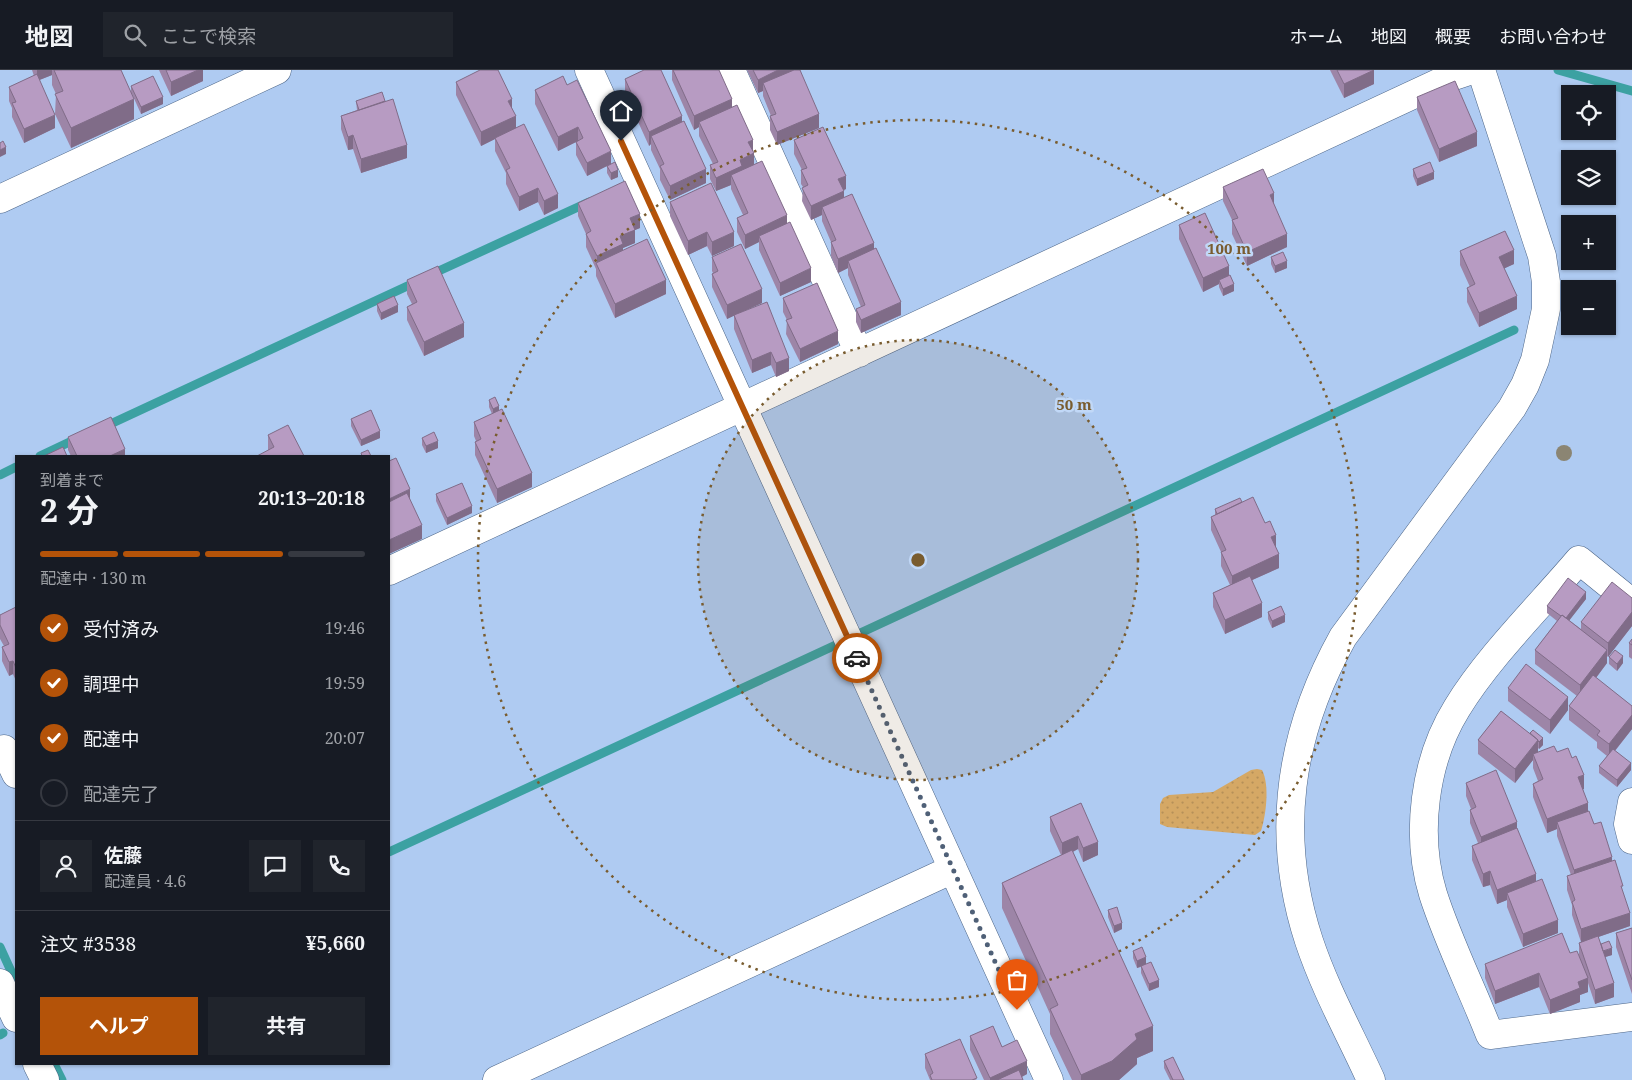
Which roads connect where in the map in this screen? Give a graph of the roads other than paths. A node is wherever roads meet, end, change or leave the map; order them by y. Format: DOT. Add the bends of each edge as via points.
graph roads {
  1 [pos="277,70"];
  2 [pos="588,70"];
  3 [pos="730,70"];
  4 [pos="1472,70"];
  5 [pos="1481,70"];
  6 [pos="0,199"];
  7 [pos="860,353"];
  8 [pos="743,408"];
  9 [pos="390,571"];
  10 [pos="1632,603"];
  11 [pos="7,747"];
  12 [pos="15,771"];
  13 [pos="1632,802"];
  14 [pos="1632,840"];
  15 [pos="953,869"];
  16 [pos="0,983"];
  17 [pos="15,1016"];
  18 [pos="1632,1017"];
  19 [pos="38,1065"];
  20 [pos="45,1080"];
  21 [pos="497,1080"];
  22 [pos="1050,1080"];
  23 [pos="1371,1080"];
  1 -- 6 [label="street"];
  2 -- 8 [label="street"];
  3 -- 7 [label="street"];
  4 -- 7 [label="street"];
  5 -- 23 [label="street" via="1542,256 1546,309 1535,360 1512,408 1342,637 1309,708 1298,746 1292,785 1292,864 1299,904 1317,960"];
  7 -- 8 [label="street"];
  8 -- 9 [label="street"];
  8 -- 15 [label="street"];
  10 -- 18 [label="street" via="1579,560 1473,683 1456,710 1432,768 1424,831 1433,894 1490,1035"];
  11 -- 12 [label="street"];
  13 -- 14 [label="street" via="1628,824"];
  15 -- 21 [label="street"];
  15 -- 22 [label="street"];
  16 -- 17 [label="street"];
  19 -- 20 [label="street"];
}
